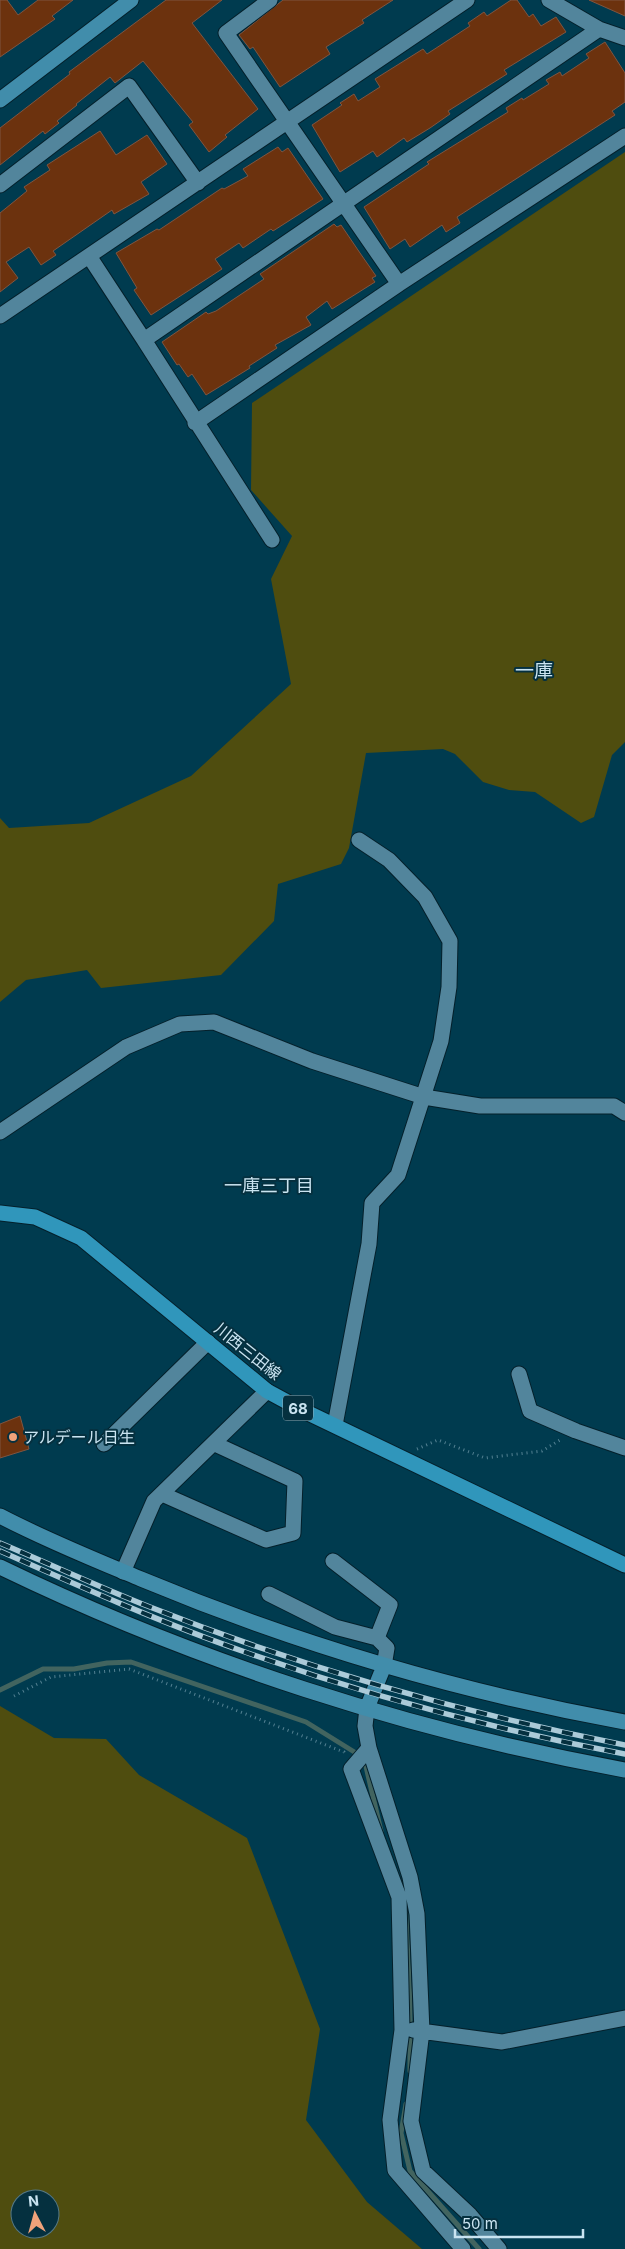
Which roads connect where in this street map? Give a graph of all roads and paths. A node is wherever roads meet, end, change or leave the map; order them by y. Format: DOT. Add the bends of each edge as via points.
graph roads {
  1 [pos="131,0"];
  2 [pos="270,0"];
  3 [pos="467,0"];
  4 [pos="549,0"];
  5 [pos="599,29"];
  6 [pos="625,38"];
  7 [pos="0,100"];
  8 [pos="287,120"];
  9 [pos="625,136"];
  10 [pos="198,183"];
  11 [pos="0,185"];
  12 [pos="343,203"];
  13 [pos="89,256"];
  14 [pos="399,284"];
  15 [pos="0,316"];
  16 [pos="144,340"];
  17 [pos="195,423"];
  18 [pos="272,540"];
  19 [pos="359,840"];
  20 [pos="424,1097"];
  21 [pos="625,1113"];
  22 [pos="0,1132"];
  23 [pos="0,1213"];
  24 [pos="208,1342"];
  25 [pos="519,1374"];
  26 [pos="268,1391"];
  27 [pos="335,1426"];
  28 [pos="576,1431"];
  29 [pos="104,1444"];
  30 [pos="215,1444"];
  31 [pos="625,1448"];
  32 [pos="398,1456"];
  33 [pos="162,1494"];
  34 [pos="0,1516"];
  35 [pos="333,1561"];
  36 [pos="625,1565"];
  37 [pos="0,1567"];
  38 [pos="124,1572"];
  39 [pos="269,1594"];
  40 [pos="376,1638"];
  41 [pos="384,1666"];
  42 [pos="14,1696"];
  43 [pos="367,1708"];
  44 [pos="625,1722"];
  45 [pos="369,1748"];
  46 [pos="351,1769"];
  47 [pos="625,1770"];
  48 [pos="625,2018"];
  49 [pos="402,2030"];
  50 [pos="422,2030"];
  51 [pos="463,2249"];
  52 [pos="499,2249"];
  1 -- 7 [label="street"];
  2 -- 8 [label="street" via="226,33"];
  3 -- 8 [label="street"];
  4 -- 5 [label="street"];
  5 -- 6 [label="street"];
  5 -- 12 [label="street"];
  8 -- 10 [label="street"];
  8 -- 12 [label="street"];
  9 -- 14 [label="street"];
  10 -- 11 [label="street" via="129,86"];
  10 -- 13 [label="street"];
  12 -- 14 [label="street"];
  12 -- 16 [label="street"];
  13 -- 15 [label="street"];
  13 -- 16 [label="street"];
  14 -- 17 [label="street"];
  16 -- 17 [label="street"];
  17 -- 18 [label="street"];
  19 -- 20 [label="street" via="388,860 425,897 450,941 450,987 441,1041"];
  20 -- 21 [label="street" via="480,1106 614,1106"];
  20 -- 22 [label="street" via="312,1061 214,1022 180,1024 126,1048"];
  20 -- 27 [label="street" via="398,1174 372,1203 369,1244"];
  23 -- 24 [label="main road, 川西三田線 / 68" via="35,1217 81,1238"];
  24 -- 26 [label="main road, 川西三田線 / 68"];
  24 -- 29 [label="street"];
  25 -- 28 [label="street" via="530,1411"];
  26 -- 27 [label="main road, 川西三田線 / 68"];
  26 -- 30 [label="street"];
  27 -- 32 [label="main road, 川西三田線 / 68"];
  28 -- 31 [label="street"];
  28 -- 32 [label="path" via="542,1451 485,1458 438,1440"];
  30 -- 33 [label="street"];
  30 -- 33 [label="street" via="295,1481 293,1533 266,1540"];
  32 -- 36 [label="main road, 川西三田線 / 68"];
  33 -- 38 [label="street" via="154,1501"];
  34 -- 38 [label="street"];
  35 -- 40 [label="street" via="390,1605"];
  37 -- 43 [label="street" via="98,1612 193,1649"];
  38 -- 41 [label="street" via="209,1607"];
  39 -- 40 [label="street" via="335,1627"];
  40 -- 41 [label="street" via="387,1648"];
  41 -- 43 [label="street"];
  41 -- 44 [label="street" via="490,1694"];
  42 -- 46 [label="path" via="51,1677 129,1668 344,1752"];
  43 -- 45 [label="street" via="365,1726"];
  43 -- 47 [label="street" via="500,1743"];
  45 -- 46 [label="street"];
  45 -- 50 [label="street" via="410,1877 418,1914"];
  46 -- 49 [label="street" via="399,1897"];
  48 -- 50 [label="street" via="502,2042"];
  49 -- 50 [label="street"];
  49 -- 51 [label="street" via="390,2120 395,2170"];
  50 -- 52 [label="street" via="411,2121 424,2171 470,2215"];
}
